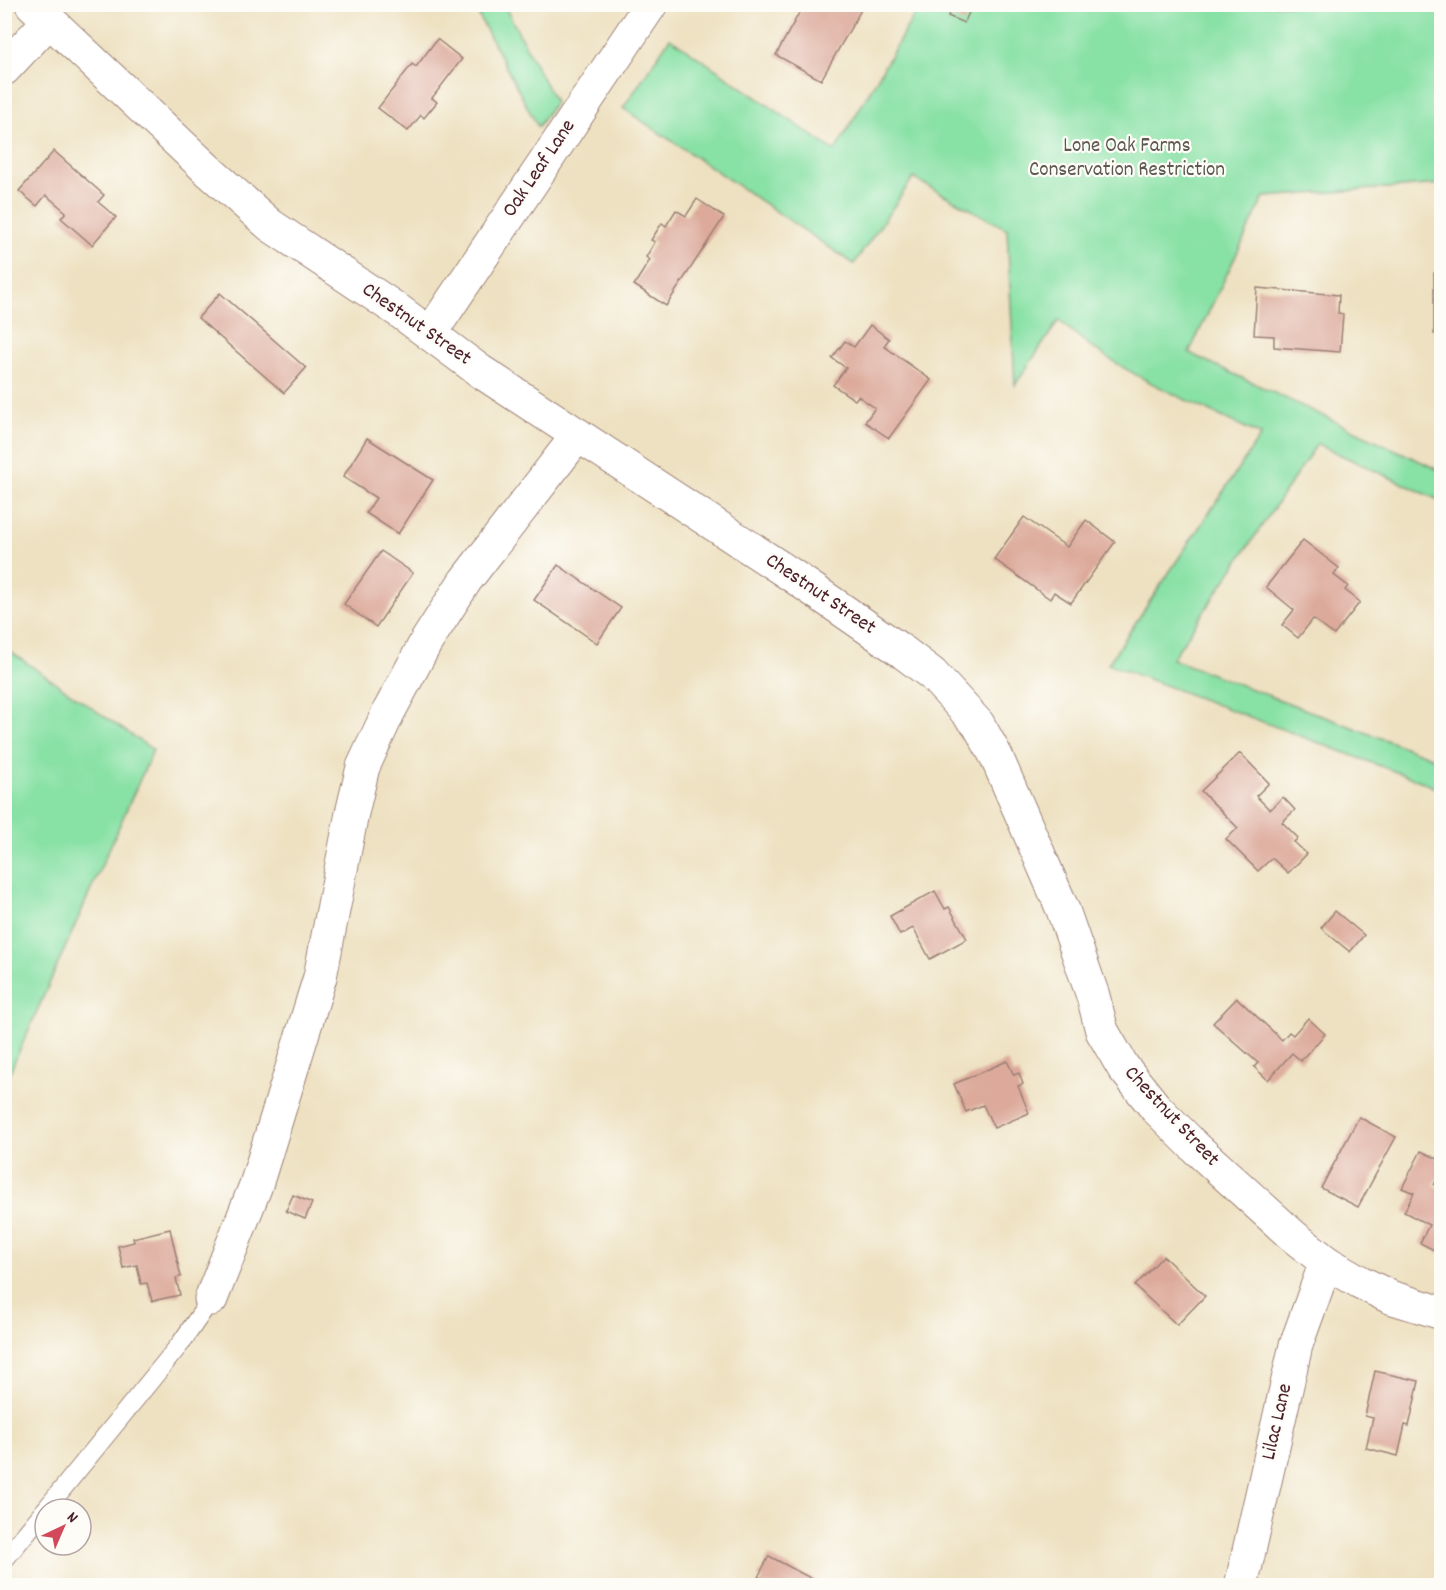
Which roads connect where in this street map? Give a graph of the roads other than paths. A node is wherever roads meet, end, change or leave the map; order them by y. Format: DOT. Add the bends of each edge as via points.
graph roads {
  1 [pos="651,4"];
  2 [pos="41,13"];
  3 [pos="4,69"];
  4 [pos="430,334"];
  5 [pos="578,435"];
  6 [pos="1326,1262"];
  7 [pos="210,1299"];
  8 [pos="1442,1313"];
  9 [pos="57,1497"];
  10 [pos="33,1525"];
  11 [pos="4,1560"];
  12 [pos="1241,1586"];
  1 -- 4 [label="street, Oak Leaf Lane"];
  2 -- 3 [label="street"];
  2 -- 4 [label="street, Chestnut Street" via="270,225"];
  4 -- 5 [label="street, Chestnut Street"];
  5 -- 6 [label="street, Chestnut Street" via="860,622 932,674 955,698 978,724 996,756 1063,910 1102,1031 1123,1068 1196,1148"];
  5 -- 7 [label="street" via="459,590 426,642 363,767 320,977 256,1185"];
  6 -- 8 [label="street, Chestnut Street" via="1390,1297"];
  6 -- 12 [label="street, Lilac Lane" via="1296,1345"];
  7 -- 9 [label="lane" via="181,1343"];
  10 -- 11 [label="lane"];
}
